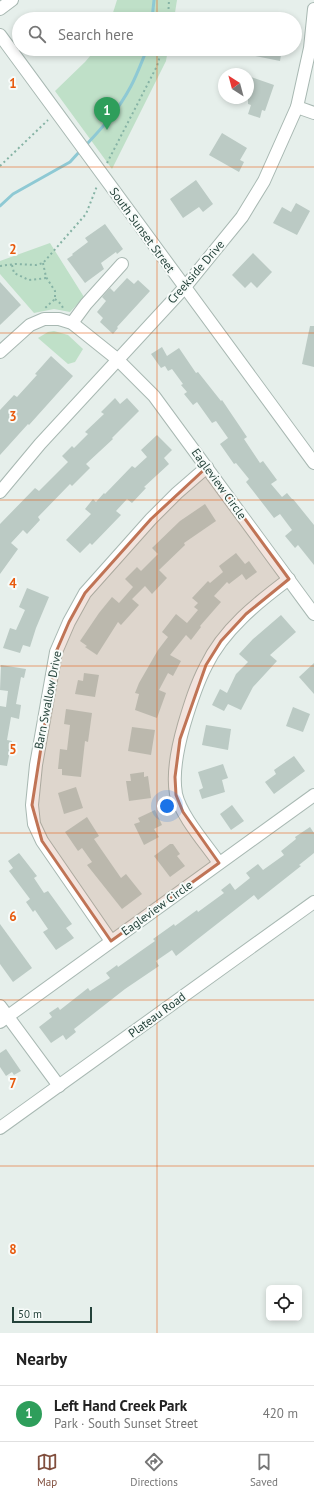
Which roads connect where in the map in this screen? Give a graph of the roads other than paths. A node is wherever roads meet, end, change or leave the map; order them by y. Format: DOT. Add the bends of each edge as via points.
graph roads {
  1 [pos="12,0"];
  2 [pos="0,9"];
  3 [pos="314,9"];
  4 [pos="0,35"];
  5 [pos="12,52"];
  6 [pos="15,56"];
  7 [pos="297,107"];
  8 [pos="314,113"];
  9 [pos="122,264"];
  10 [pos="185,287"];
  11 [pos="72,323"];
  12 [pos="0,352"];
  13 [pos="117,359"];
  14 [pos="314,463"];
  15 [pos="207,467"];
  16 [pos="0,492"];
  17 [pos="289,579"];
  18 [pos="314,614"];
  19 [pos="314,795"];
  20 [pos="219,863"];
  21 [pos="314,902"];
  22 [pos="111,941"];
  23 [pos="0,1006"];
  24 [pos="4,1020"];
  25 [pos="58,1086"];
  26 [pos="0,1128"];
  1 -- 2 [label="street"];
  3 -- 7 [label="street, Creekside Drive" via="310,48"];
  4 -- 5 [label="street, South Sunset Street"];
  6 -- 10 [label="street, South Sunset Street"];
  7 -- 8 [label="street"];
  7 -- 10 [label="street, Creekside Drive" via="264,181 242,218"];
  9 -- 11 [label="street"];
  10 -- 13 [label="street, Creekside Drive"];
  10 -- 14 [label="street, South Sunset Street"];
  11 -- 12 [label="street" via="59,319 44,319 30,325"];
  11 -- 13 [label="street, Eagleview Circle"];
  13 -- 15 [label="street, Eagleview Circle" via="154,396"];
  13 -- 16 [label="street, Creekside Drive"];
  15 -- 17 [label="street, Eagleview Circle"];
  15 -- 22 [label="street, Barn Swallow Drive" via="151,519 85,593 56,652 36,765 32,805 34,824 42,842"];
  17 -- 18 [label="street, Eagleview Circle"];
  17 -- 20 [label="street" via="246,614 221,641 206,665 180,739 175,777 176,795 183,812"];
  19 -- 20 [label="street, Eagleview Circle"];
  20 -- 22 [label="street, Eagleview Circle"];
  21 -- 25 [label="street, Plateau Road"];
  22 -- 24 [label="street, Eagleview Circle"];
  23 -- 24 [label="street"];
  24 -- 25 [label="street"];
  25 -- 26 [label="street, Plateau Road"];
}
